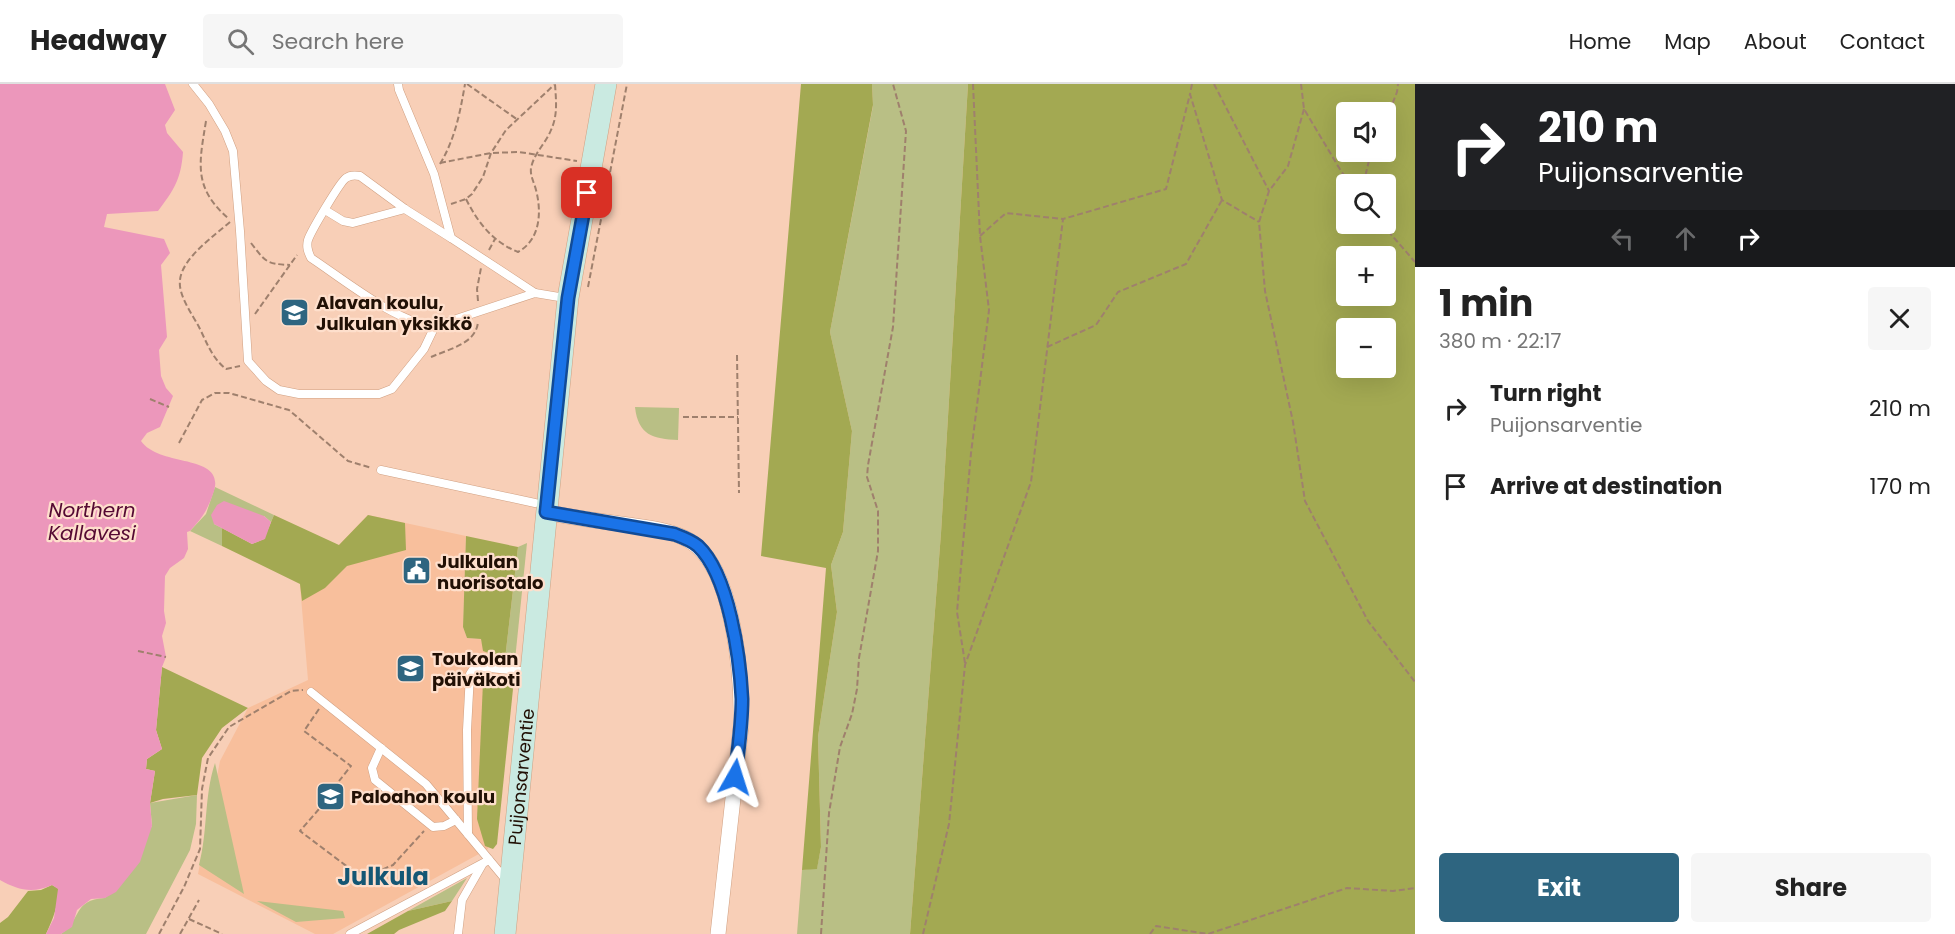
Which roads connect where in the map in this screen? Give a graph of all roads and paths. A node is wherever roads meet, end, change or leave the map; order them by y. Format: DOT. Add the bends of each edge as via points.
graph roads {
  1 [pos="193,84"];
  2 [pos="399,84"];
  3 [pos="466,84"];
  4 [pos="555,84"];
  5 [pos="606,84"];
  6 [pos="893,84"];
  7 [pos="973,84"];
  8 [pos="1192,84"];
  9 [pos="1214,84"];
  10 [pos="1301,84"];
  11 [pos="1398,84"];
  12 [pos="1190,94"];
  13 [pos="1393,102"];
  14 [pos="1304,108"];
  15 [pos="518,120"];
  16 [pos="491,153"];
  17 [pos="536,155"];
  18 [pos="578,161"];
  19 [pos="440,163"];
  20 [pos="434,174"];
  21 [pos="1343,174"];
  22 [pos="1269,191"];
  23 [pos="466,200"];
  24 [pos="1222,200"];
  25 [pos="443,207"];
  26 [pos="405,209"];
  27 [pos="325,210"];
  28 [pos="1063,219"];
  29 [pos="231,221"];
  30 [pos="1259,222"];
  31 [pos="1391,234"];
  32 [pos="980,236"];
  33 [pos="452,238"];
  34 [pos="308,240"];
  35 [pos="1415,262"];
  36 [pos="535,292"];
  37 [pos="568,298"];
  38 [pos="435,326"];
  39 [pos="244,329"];
  40 [pos="1047,346"];
  41 [pos="737,355"];
  42 [pos="248,361"];
  43 [pos="150,399"];
  44 [pos="169,407"];
  45 [pos="684,417"];
  46 [pos="738,417"];
  47 [pos="179,443"];
  48 [pos="381,470"];
  49 [pos="739,493"];
  50 [pos="541,507"];
  51 [pos="138,651"];
  52 [pos="166,657"];
  53 [pos="965,665"];
  54 [pos="531,672"];
  55 [pos="1415,682"];
  56 [pos="311,692"];
  57 [pos="324,702"];
  58 [pos="381,747"];
  59 [pos="339,781"];
  60 [pos="319,809"];
  61 [pos="456,820"];
  62 [pos="431,825"];
  63 [pos="468,834"];
  64 [pos="486,862"];
  65 [pos="511,886"];
  66 [pos="1415,888"];
  67 [pos="199,900"];
  68 [pos="189,919"];
  69 [pos="159,934"];
  70 [pos="180,934"];
  71 [pos="222,934"];
  72 [pos="350,934"];
  73 [pos="458,934"];
  74 [pos="505,934"];
  75 [pos="718,934"];
  76 [pos="821,934"];
  77 [pos="922,934"];
  78 [pos="1150,934"];
  1 -- 39 [label="lane" via="209,104 233,151"];
  2 -- 20 [label="lane"];
  3 -- 15 [label="path"];
  3 -- 19 [label="path" via="451,145"];
  4 -- 15 [label="path"];
  4 -- 17 [label="path" via="557,112"];
  5 -- 37 [label="main road, Puijonsarventie"];
  6 -- 76 [label="path" via="906,130 893,327 867,477 878,511 879,551 857,688 840,747 830,813"];
  7 -- 32 [label="path"];
  8 -- 12 [label="path"];
  9 -- 22 [label="path"];
  10 -- 14 [label="path"];
  11 -- 13 [label="path"];
  12 -- 24 [label="path"];
  12 -- 28 [label="path" via="1166,189"];
  14 -- 21 [label="path"];
  14 -- 22 [label="path" via="1288,166"];
  15 -- 16 [label="path"];
  16 -- 17 [label="path"];
  16 -- 19 [label="path"];
  16 -- 23 [label="path" via="483,177"];
  17 -- 18 [label="path"];
  17 -- 23 [label="path" via="531,176 540,210 528,247 518,252 501,245 476,220"];
  19 -- 20 [label="path"];
  20 -- 25 [label="lane"];
  22 -- 30 [label="path"];
  23 -- 25 [label="path"];
  24 -- 30 [label="path"];
  24 -- 40 [label="path" via="1186,264 1118,292 1096,325"];
  25 -- 33 [label="lane"];
  26 -- 27 [label="lane" via="353,223"];
  26 -- 27 [label="lane" via="354,175 345,179"];
  26 -- 33 [label="lane"];
  27 -- 34 [label="lane"];
  28 -- 32 [label="path" via="1006,213"];
  28 -- 40 [label="path"];
  29 -- 42 [label="path" via="199,249 184,268 180,281 215,361 226,369"];
  30 -- 55 [label="path" via="1265,291 1305,501 1368,621"];
  31 -- 35 [label="path"];
  32 -- 53 [label="path" via="989,310 957,612"];
  33 -- 36 [label="lane"];
  34 -- 38 [label="lane" via="311,258 400,317"];
  34 -- 39 [label="path"];
  36 -- 37 [label="lane"];
  36 -- 38 [label="lane"];
  37 -- 50 [label="main road, Puijonsarventie"];
  38 -- 42 [label="lane" via="424,349 392,388 379,394 299,394 279,390"];
  39 -- 42 [label="lane"];
  40 -- 53 [label="path" via="1031,482"];
  41 -- 46 [label="path"];
  43 -- 44 [label="path"];
  45 -- 46 [label="path"];
  46 -- 49 [label="path"];
  47 -- 48 [label="path" via="202,400 215,393 230,393 289,410 348,461"];
  48 -- 50 [label="lane"];
  50 -- 54 [label="main road, Puijonsarventie"];
  50 -- 75 [label="street" via="658,530 689,540 706,557 723,589 739,661 742,700"];
  51 -- 52 [label="path"];
  53 -- 77 [label="path" via="949,824"];
  54 -- 63 [label="lane" via="479,667 470,674"];
  54 -- 65 [label="main road, Puijonsarventie"];
  56 -- 57 [label="lane"];
  56 -- 69 [label="path" via="291,691 229,727 208,758 202,789 200,849"];
  57 -- 58 [label="lane"];
  57 -- 59 [label="path" via="304,730 351,766"];
  58 -- 61 [label="lane" via="426,784"];
  58 -- 62 [label="lane" via="372,768 375,780"];
  60 -- 62 [label="path" via="300,831 353,871 374,873 393,865"];
  61 -- 62 [label="lane" via="444,826"];
  61 -- 63 [label="lane"];
  63 -- 64 [label="lane"];
  64 -- 65 [label="lane"];
  64 -- 72 [label="lane"];
  64 -- 73 [label="lane" via="462,900"];
  65 -- 74 [label="main road, Puijonsarventie"];
  66 -- 78 [label="path" via="1347,888 1208,934 1156,926"];
  67 -- 68 [label="path"];
  68 -- 70 [label="path"];
  68 -- 71 [label="path"];
}
